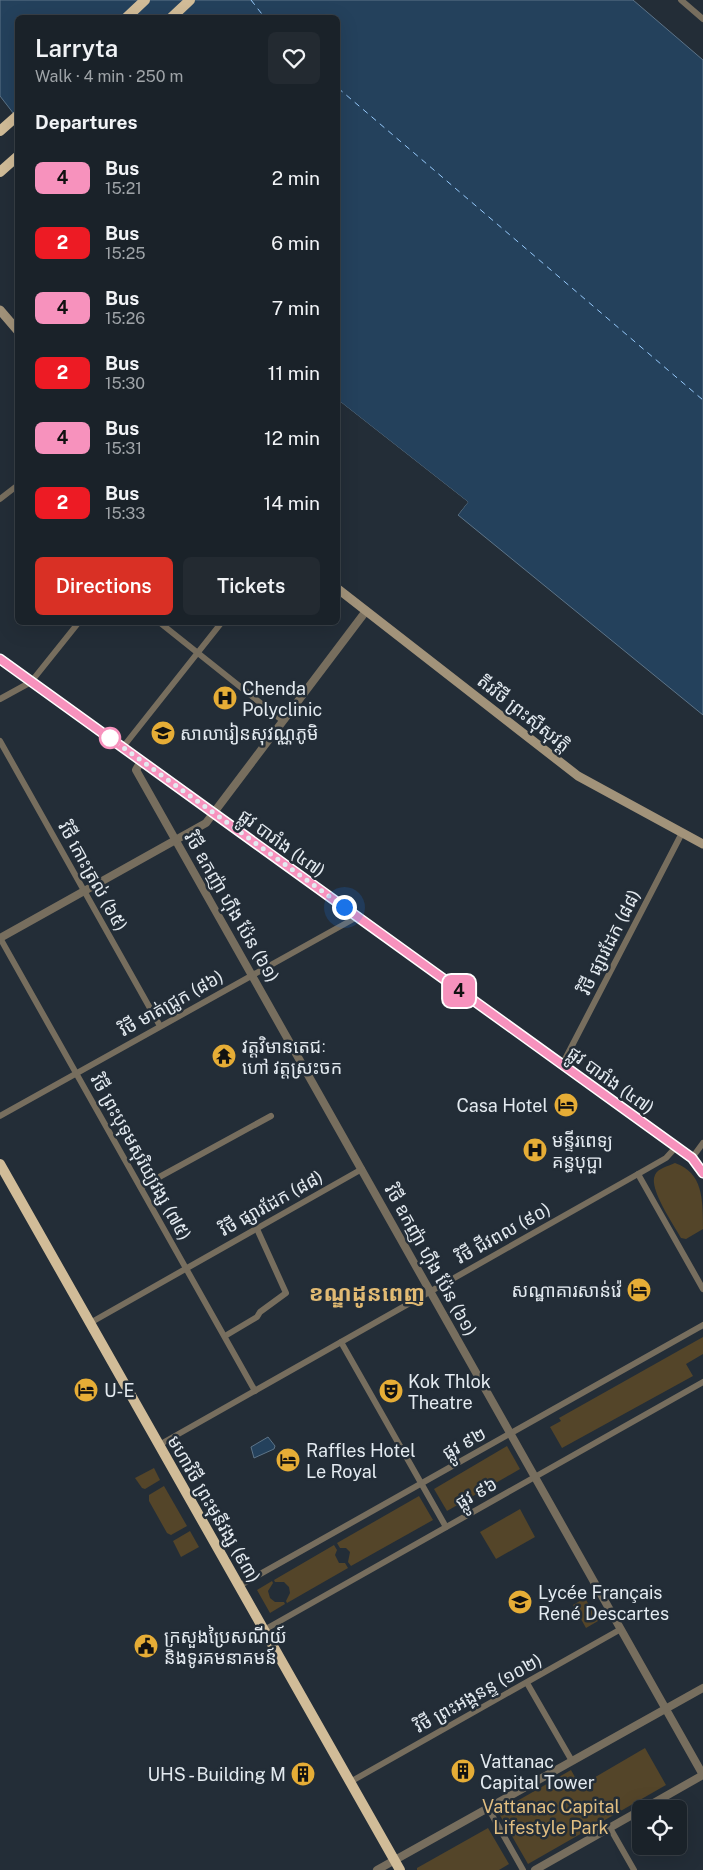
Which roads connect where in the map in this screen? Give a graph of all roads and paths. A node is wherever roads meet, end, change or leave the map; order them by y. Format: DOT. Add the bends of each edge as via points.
graph roads {
  1 [pos="145,0"];
  2 [pos="190,0"];
  3 [pos="681,0"];
  4 [pos="129,15"];
  5 [pos="174,15"];
  6 [pos="703,19"];
  7 [pos="15,118"];
  8 [pos="0,131"];
  9 [pos="15,159"];
  10 [pos="0,172"];
  11 [pos="0,310"];
  12 [pos="15,328"];
  13 [pos="15,487"];
  14 [pos="0,499"];
  15 [pos="340,591"];
  16 [pos="366,611"];
  17 [pos="77,625"];
  18 [pos="163,625"];
  19 [pos="220,625"];
  20 [pos="198,654"];
  21 [pos="0,659"];
  22 [pos="31,682"];
  23 [pos="0,700"];
  24 [pos="283,721"];
  25 [pos="0,741"];
  26 [pos="122,748"];
  27 [pos="141,761"];
  28 [pos="214,813"];
  29 [pos="682,833"];
  30 [pos="176,840"];
  31 [pos="703,844"];
  32 [pos="84,891"];
  33 [pos="357,917"];
  34 [pos="0,938"];
  35 [pos="253,974"];
  36 [pos="160,1026"];
  37 [pos="562,1065"];
  38 [pos="76,1073"];
  39 [pos="0,1116"];
  40 [pos="271,1116"];
  41 [pos="703,1144"];
  42 [pos="676,1147"];
  43 [pos="692,1158"];
  44 [pos="703,1162"];
  45 [pos="0,1164"];
  46 [pos="362,1169"];
  47 [pos="703,1173"];
  48 [pos="638,1174"];
  49 [pos="141,1187"];
  50 [pos="256,1228"];
  51 [pos="187,1268"];
  52 [pos="703,1289"];
  53 [pos="431,1291"];
  54 [pos="90,1323"];
  55 [pos="703,1325"];
  56 [pos="225,1336"];
  57 [pos="341,1342"];
  58 [pos="703,1382"];
  59 [pos="255,1390"];
  60 [pos="511,1433"];
  61 [pos="159,1445"];
  62 [pos="535,1477"];
  63 [pos="421,1484"];
  64 [pos="446,1527"];
  65 [pos="239,1586"];
  66 [pos="620,1629"];
  67 [pos="264,1630"];
  68 [pos="527,1683"];
  69 [pos="703,1688"];
  70 [pos="665,1709"];
  71 [pos="572,1761"];
  72 [pos="703,1775"];
  73 [pos="350,1782"];
  74 [pos="658,1800"];
  75 [pos="488,1808"];
  76 [pos="632,1815"];
  77 [pos="610,1828"];
  78 [pos="394,1860"];
  79 [pos="377,1870"];
  80 [pos="400,1870"];
  81 [pos="523,1870"];
  82 [pos="534,1870"];
  83 [pos="634,1870"];
  1 -- 4 [label="highway"];
  2 -- 5 [label="highway"];
  3 -- 6 [label="street"];
  7 -- 8 [label="highway"];
  9 -- 10 [label="highway"];
  11 -- 12 [label="main road"];
  13 -- 14 [label="street"];
  15 -- 16 [label="main road, តីរវិថី ព្រះស៊ីសុវត្តិ"];
  16 -- 24 [label="street"];
  16 -- 29 [label="main road, តីរវិថី ព្រះស៊ីសុវត្តិ" via="578,776"];
  17 -- 22 [label="street"];
  18 -- 20 [label="street"];
  19 -- 20 [label="street"];
  20 -- 24 [label="street"];
  20 -- 26 [label="street"];
  21 -- 22 [label="main road, ផ្លូវ បារាំង (៤៧)"];
  22 -- 23 [label="street"];
  22 -- 26 [label="main road, ផ្លូវ បារាំង (៤៧)"];
  24 -- 28 [label="street"];
  25 -- 32 [label="street, វិថី កោះត្រល់ (៦៥)"];
  26 -- 27 [label="main road, ផ្លូវ បារាំង (៤៧)"];
  27 -- 28 [label="main road, ផ្លូវ បារាំង (៤៧)"];
  27 -- 30 [label="street, វិថី ឧកញ៉ា ហ៊ីង ប៉ែន (៦១)" via="136,770"];
  28 -- 30 [label="street" via="206,823"];
  28 -- 33 [label="main road, ផ្លូវ បារាំង (៤៧)"];
  29 -- 31 [label="main road, តីរវិថី ព្រះស៊ីសុវត្តិ"];
  29 -- 37 [label="street, វិថី ផ្សារដែក (៨៨)"];
  30 -- 32 [label="street"];
  30 -- 35 [label="street, វិថី ឧកញ៉ា ហ៊ីង ប៉ែន (៦១)"];
  32 -- 34 [label="street"];
  32 -- 36 [label="street, វិថី កោះត្រល់ (៦៥)"];
  33 -- 35 [label="street, វិថី មាត់ជ្រូក (៨៦)"];
  33 -- 37 [label="main road, ផ្លូវ បារាំង (៤៧)"];
  34 -- 38 [label="street, វិថី ព្រះបុទុមសុរិយ្យវង្ស (៧៥)"];
  35 -- 36 [label="street, វិថី មាត់ជ្រូក (៨៦)"];
  35 -- 46 [label="street, វិថី ឧកញ៉ា ហ៊ីង ប៉ែន (៦១)"];
  36 -- 38 [label="street, វិថី មាត់ជ្រូក (៨៦)"];
  37 -- 42 [label="main road, ផ្លូវ បារាំង (៤៧)"];
  38 -- 39 [label="street, វិថី មាត់ជ្រូក (៨៦)"];
  38 -- 49 [label="street, វិថី ព្រះបុទុមសុរិយ្យវង្ស (៧៥)"];
  40 -- 49 [label="street"];
  41 -- 43 [label="street"];
  42 -- 43 [label="main road, ផ្លូវ បារាំង (៤៧)"];
  42 -- 48 [label="street, វិថី ជីវពល (៩០)" via="666,1158"];
  43 -- 44 [label="main road, ផ្លូវ បារាំង (៤៧)"];
  43 -- 47 [label="main road, ផ្លូវ បារាំង (៤៧)"];
  45 -- 54 [label="highway, មហាវិថី ព្រះមុនីវង្ស (៩៣)"];
  46 -- 50 [label="street, វិថី ផ្សារដែក (៨៨)"];
  46 -- 53 [label="street, វិថី ឧកញ៉ា ហ៊ីង ប៉ែន (៦១)"];
  48 -- 52 [label="street"];
  48 -- 53 [label="street, វិថី ជីវពល (៩០)"];
  49 -- 51 [label="street, វិថី ព្រះបុទុមសុរិយ្យវង្ស (៧៥)"];
  50 -- 51 [label="street, វិថី ផ្សារដែក (៨៨)"];
  50 -- 56 [label="street" via="286,1293 257,1317"];
  51 -- 54 [label="street, វិថី ផ្សារដែក (៨៨)"];
  51 -- 56 [label="street, វិថី ព្រះបុទុមសុរិយ្យវង្ស (៧៥)"];
  53 -- 57 [label="street, វិថី ជីវពល (៩០)"];
  53 -- 60 [label="street, វិថី ឧកញ៉ា ហ៊ីង ប៉ែន (៦១)"];
  54 -- 61 [label="highway, មហាវិថី ព្រះមុនីវង្ស (៩៣)"];
  55 -- 60 [label="street, ផ្លូវ ៩២"];
  56 -- 59 [label="street, វិថី ព្រះបុទុមសុរិយ្យវង្ស (៧៥)"];
  57 -- 59 [label="street, វិថី ជីវពល (៩០)"];
  57 -- 63 [label="street"];
  58 -- 62 [label="street, ផ្លូវ ៩៦"];
  59 -- 61 [label="street, វិថី ជីវពល (៩០)"];
  60 -- 62 [label="street, វិថី ឧកញ៉ា ហ៊ីង ប៉ែន (៦១)"];
  60 -- 63 [label="street, ផ្លូវ ៩២"];
  61 -- 65 [label="highway, មហាវិថី ព្រះមុនីវង្ស (៩៣)"];
  62 -- 64 [label="street, ផ្លូវ ៩៦"];
  62 -- 66 [label="street, វិថី ឧកញ៉ា ហ៊ីង ប៉ែន (៦១)"];
  63 -- 64 [label="street"];
  63 -- 65 [label="street, ផ្លូវ ៩២"];
  64 -- 67 [label="street, ផ្លូវ ៩៦"];
  65 -- 67 [label="highway, មហាវិថី ព្រះមុនីវង្ស (៩៣)"];
  66 -- 68 [label="street, វិថី ព្រះអង្គនន្ទ (១០២)"];
  66 -- 70 [label="street, វិថី ឧកញ៉ា ហ៊ីង ប៉ែន (៦១)"];
  67 -- 73 [label="highway, មហាវិថី ព្រះមុនីវង្ស (៩៣)"];
  68 -- 71 [label="street"];
  68 -- 73 [label="street, វិថី ព្រះអង្គនន្ទ (១០២)"];
  69 -- 70 [label="street"];
  70 -- 71 [label="street"];
  70 -- 72 [label="street, វិថី ឧកញ៉ា ហ៊ីង ប៉ែន (៦១)"];
  71 -- 75 [label="street"];
  72 -- 74 [label="street"];
  73 -- 78 [label="highway, មហាវិថី ព្រះមុនីវង្ស (៩៣)"];
  75 -- 78 [label="street"];
  75 -- 81 [label="street"];
  76 -- 77 [label="street"];
  77 -- 82 [label="street"];
  77 -- 83 [label="street"];
  78 -- 79 [label="street"];
  78 -- 80 [label="highway, មហាវិថី ព្រះមុនីវង្ស (៩៣)"];
}
